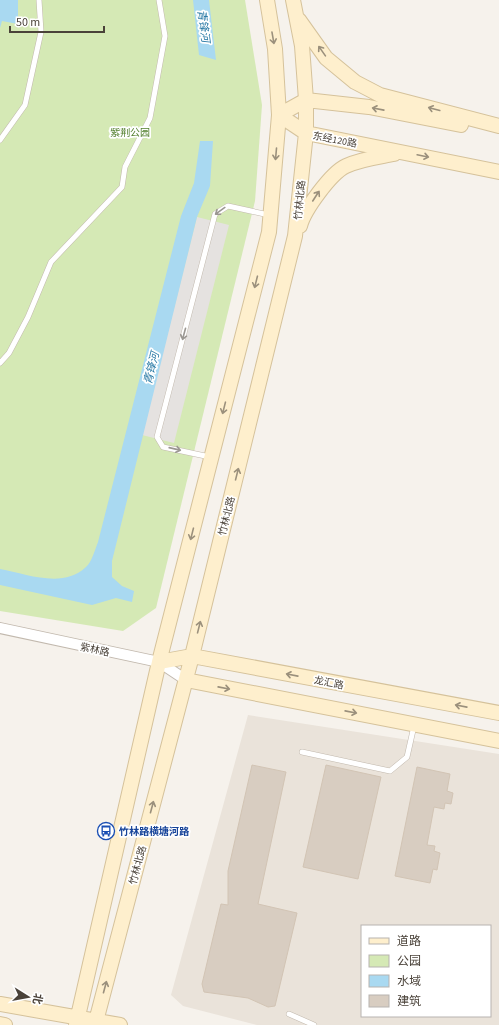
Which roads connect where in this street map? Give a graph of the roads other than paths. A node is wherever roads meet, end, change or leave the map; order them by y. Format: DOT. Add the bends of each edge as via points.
graph roads {
  1 [pos="39,0"];
  2 [pos="159,0"];
  3 [pos="267,0"];
  4 [pos="293,0"];
  5 [pos="296,15"];
  6 [pos="306,100"];
  7 [pos="280,115"];
  8 [pos="499,126"];
  9 [pos="499,132"];
  10 [pos="306,133"];
  11 [pos="0,140"];
  12 [pos="406,153"];
  13 [pos="499,172"];
  14 [pos="270,216"];
  15 [pos="280,298"];
  16 [pos="0,363"];
  17 [pos="211,458"];
  18 [pos="0,628"];
  19 [pos="192,656"];
  20 [pos="159,662"];
  21 [pos="186,680"];
  22 [pos="499,713"];
  23 [pos="414,725"];
  24 [pos="499,741"];
  25 [pos="302,752"];
  26 [pos="0,1004"];
  27 [pos="289,1014"];
  28 [pos="76,1021"];
  29 [pos="96,1022"];
  30 [pos="0,1024"];
  31 [pos="5,1025"];
  32 [pos="120,1025"];
  33 [pos="314,1025"];
  1 -- 11 [label="lane" via="41,32 25,105"];
  2 -- 16 [label="lane" via="165,36 150,118 125,168 122,187 51,262 9,353"];
  3 -- 7 [label="main road, one-way" via="275,49"];
  4 -- 5 [label="main road, 竹林北路"];
  5 -- 6 [label="main road, 竹林北路" via="302,46"];
  8 -- 5 [label="main road, one-way" via="380,95 355,82 326,58"];
  6 -- 7 [label="main road"];
  9 -- 6 [label="main road, one-way" via="369,107"];
  6 -- 10 [label="main road, 竹林北路"];
  7 -- 10 [label="main road, 东经120路"];
  7 -- 14 [label="main road, one-way"];
  10 -- 12 [label="main road, 东经120路"];
  10 -- 15 [label="main road, 竹林北路" via="295,236"];
  12 -- 13 [label="main road, 东经120路, one-way"];
  15 -- 12 [label="main road, one-way" via="302,219 320,190 345,166 377,157"];
  14 -- 17 [label="main road, one-way" via="269,232"];
  14 -- 17 [label="lane, one-way" via="228,206 215,214 157,437 163,446"];
  19 -- 15 [label="main road, 竹林北路, one-way"];
  17 -- 20 [label="main road, one-way"];
  18 -- 20 [label="street, 紫林路"];
  19 -- 20 [label="main road, 龙汇路"];
  19 -- 21 [label="main road, 竹林北路"];
  22 -- 19 [label="main road, 龙汇路, one-way"];
  20 -- 21 [label="street, 紫林路"];
  20 -- 28 [label="main road"];
  21 -- 23 [label="main road, one-way"];
  29 -- 21 [label="main road, 竹林北路, one-way"];
  23 -- 24 [label="main road"];
  23 -- 25 [label="lane" via="407,757 390,771"];
  26 -- 28 [label="main road"];
  27 -- 33 [label="lane"];
  28 -- 29 [label="main road"];
  29 -- 32 [label="main road"];
  30 -- 31 [label="main road"];
}
